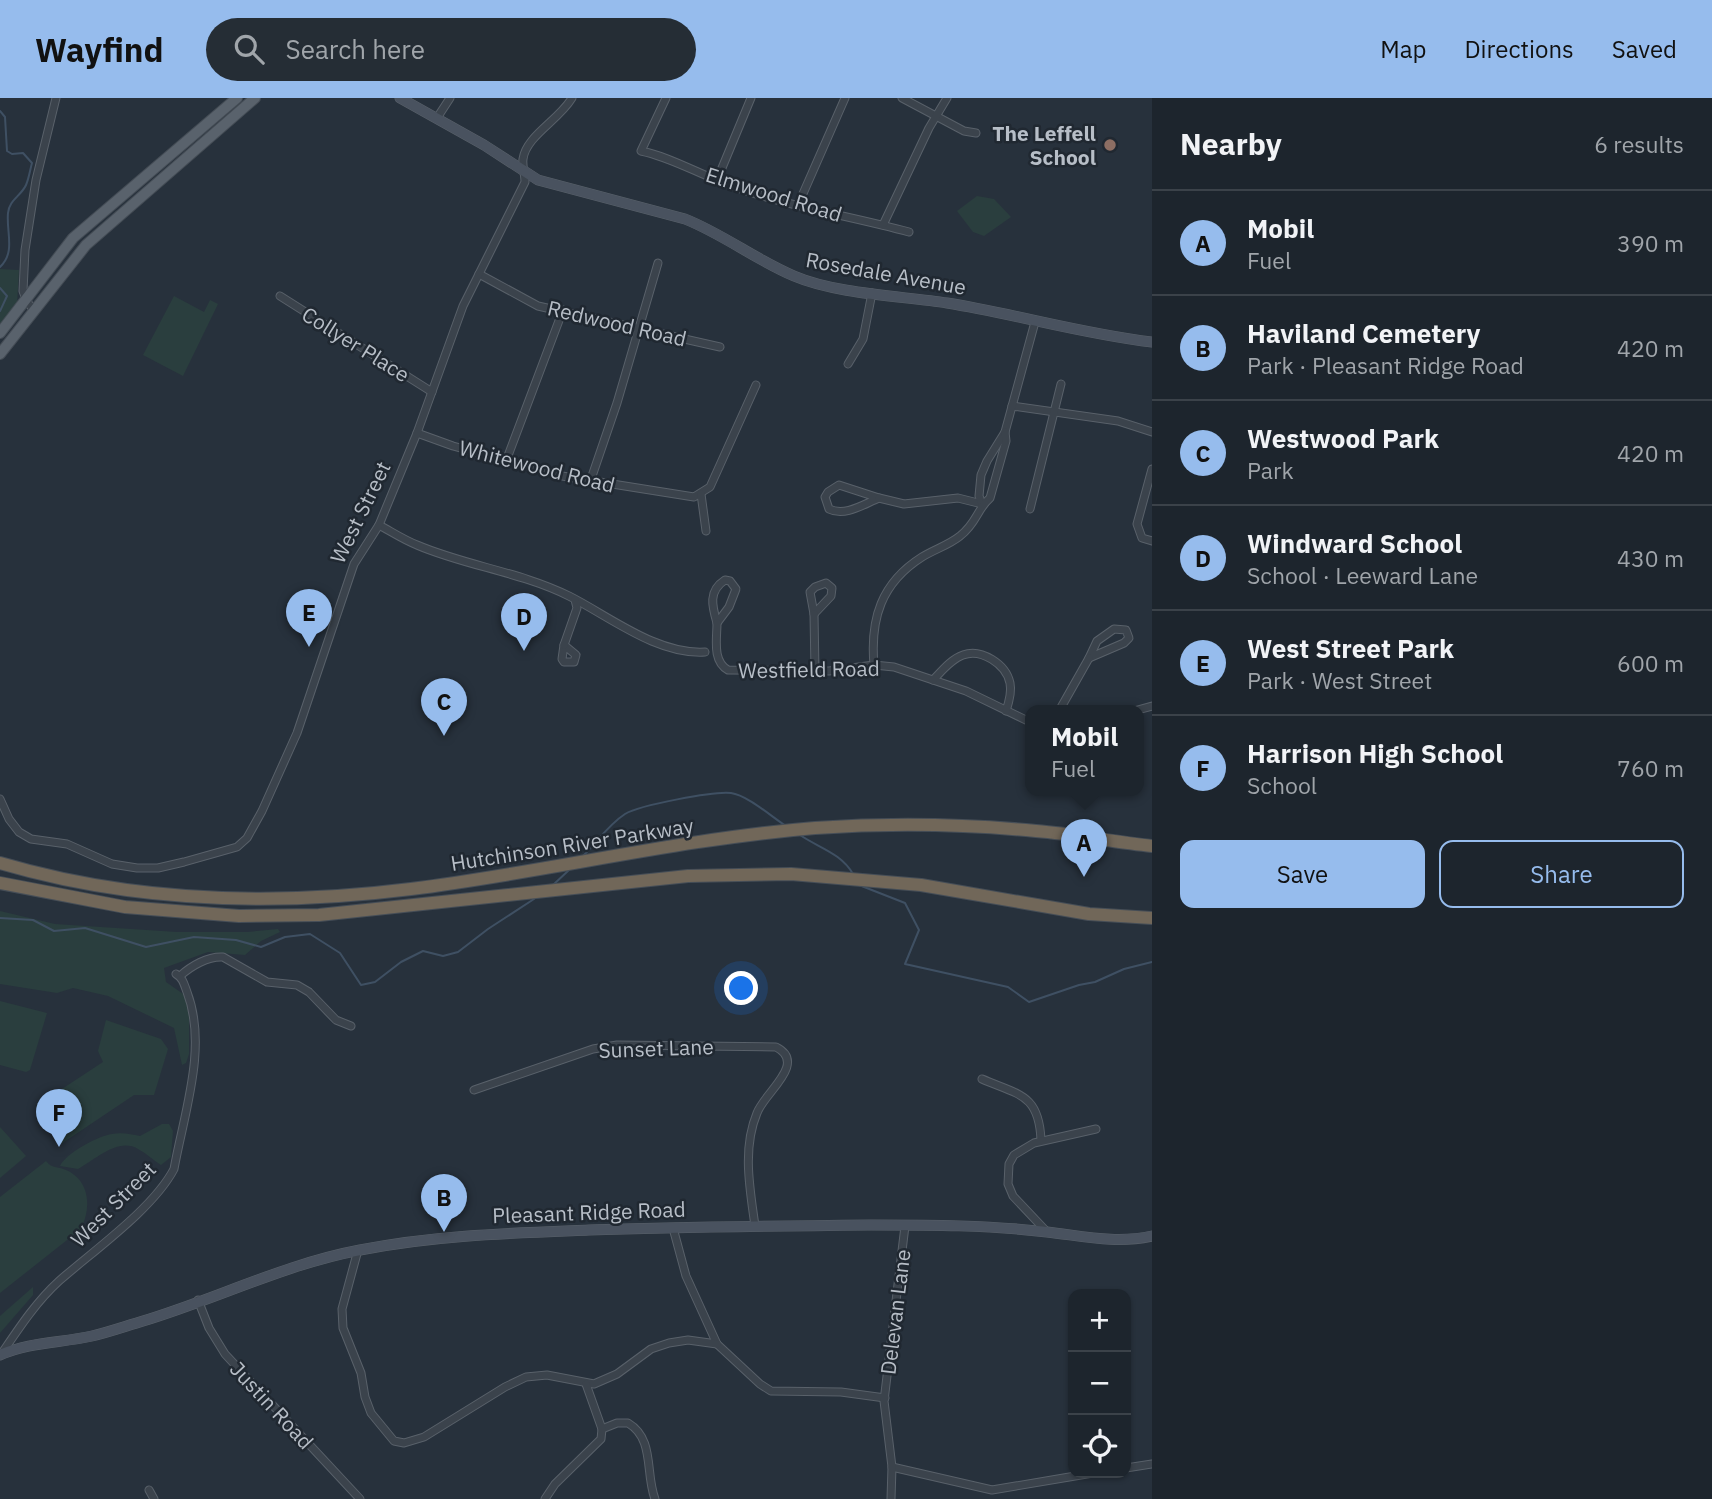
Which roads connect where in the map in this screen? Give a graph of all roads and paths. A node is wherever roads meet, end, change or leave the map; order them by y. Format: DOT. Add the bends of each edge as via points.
graph roads {
  1 [pos="56,98"];
  2 [pos="255,98"];
  3 [pos="400,98"];
  4 [pos="450,98"];
  5 [pos="572,98"];
  6 [pos="666,98"];
  7 [pos="751,98"];
  8 [pos="845,98"];
  9 [pos="902,98"];
  10 [pos="947,98"];
  11 [pos="235,108"];
  12 [pos="935,117"];
  13 [pos="437,118"];
  14 [pos="976,133"];
  15 [pos="524,172"];
  16 [pos="717,180"];
  17 [pos="798,205"];
  18 [pos="883,225"];
  19 [pos="909,232"];
  20 [pos="658,263"];
  21 [pos="479,274"];
  22 [pos="872,293"];
  23 [pos="280,296"];
  24 [pos="26,299"];
  25 [pos="34,310"];
  26 [pos="563,310"];
  27 [pos="1035,322"];
  28 [pos="639,328"];
  29 [pos="0,333"];
  30 [pos="1152,342"];
  31 [pos="720,347"];
  32 [pos="0,354"];
  33 [pos="848,364"];
  34 [pos="756,384"];
  35 [pos="1061,384"];
  36 [pos="432,392"];
  37 [pos="1013,406"];
  38 [pos="1054,413"];
  39 [pos="1005,432"];
  40 [pos="1152,432"];
  41 [pos="416,433"];
  42 [pos="506,461"];
  43 [pos="1152,470"];
  44 [pos="590,482"];
  45 [pos="701,494"];
  46 [pos="879,498"];
  47 [pos="982,504"];
  48 [pos="1030,509"];
  49 [pos="379,526"];
  50 [pos="706,531"];
  51 [pos="1152,541"];
  52 [pos="575,600"];
  53 [pos="814,614"];
  54 [pos="717,623"];
  55 [pos="564,645"];
  56 [pos="705,652"];
  57 [pos="1089,658"];
  58 [pos="874,665"];
  59 [pos="816,671"];
  60 [pos="933,680"];
  61 [pos="1062,705"];
  62 [pos="1006,711"];
  63 [pos="1025,720"];
  64 [pos="0,799"];
  65 [pos="1152,846"];
  66 [pos="0,861"];
  67 [pos="0,883"];
  68 [pos="0,891"];
  69 [pos="125,907"];
  70 [pos="1152,918"];
  71 [pos="351,1026"];
  72 [pos="982,1079"];
  73 [pos="474,1090"];
  74 [pos="1096,1129"];
  75 [pos="1041,1140"];
  76 [pos="755,1226"];
  77 [pos="905,1226"];
  78 [pos="673,1227"];
  79 [pos="1047,1232"];
  80 [pos="1152,1236"];
  81 [pos="358,1250"];
  82 [pos="198,1300"];
  83 [pos="717,1344"];
  84 [pos="1,1354"];
  85 [pos="586,1384"];
  86 [pos="885,1398"];
  87 [pos="602,1429"];
  88 [pos="1152,1464"];
  89 [pos="892,1466"];
  90 [pos="1131,1467"];
  91 [pos="1068,1476"];
  92 [pos="149,1490"];
  93 [pos="154,1499"];
  94 [pos="360,1499"];
  95 [pos="545,1499"];
  96 [pos="655,1499"];
  97 [pos="891,1499"];
  1 -- 24 [label="street" via="26,243"];
  2 -- 11 [label="main road"];
  3 -- 13 [label="street, Rosedale Avenue"];
  4 -- 13 [label="street"];
  5 -- 15 [label="street, West Street" via="530,143"];
  6 -- 16 [label="street, Elmwood Road" via="641,152"];
  7 -- 16 [label="street"];
  8 -- 17 [label="street"];
  9 -- 12 [label="street"];
  10 -- 12 [label="street"];
  11 -- 24 [label="main road" via="73,238"];
  11 -- 25 [label="main road" via="86,245"];
  12 -- 14 [label="street"];
  12 -- 18 [label="street"];
  13 -- 15 [label="street, Rosedale Avenue"];
  15 -- 21 [label="street, West Street" via="525,182"];
  15 -- 22 [label="street, Rosedale Avenue" via="550,184 685,219 794,276"];
  16 -- 17 [label="street, Elmwood Road"];
  17 -- 18 [label="street, Elmwood Road"];
  18 -- 19 [label="street, Elmwood Road"];
  20 -- 28 [label="street"];
  21 -- 26 [label="street, Redwood Road" via="538,306"];
  21 -- 36 [label="street, West Street"];
  22 -- 27 [label="street, Rosedale Avenue" via="949,303"];
  22 -- 33 [label="street" via="863,339"];
  23 -- 36 [label="street, Collyer Place"];
  24 -- 25 [label="street"];
  24 -- 29 [label="main road"];
  25 -- 32 [label="main road"];
  26 -- 28 [label="street, Redwood Road"];
  26 -- 42 [label="street"];
  27 -- 30 [label="street, Rosedale Avenue"];
  27 -- 37 [label="street"];
  28 -- 31 [label="street, Redwood Road"];
  28 -- 44 [label="street"];
  34 -- 45 [label="street" via="710,487"];
  35 -- 38 [label="street"];
  36 -- 41 [label="street, West Street"];
  37 -- 38 [label="street"];
  37 -- 39 [label="street"];
  38 -- 40 [label="street" via="1120,422"];
  38 -- 48 [label="street"];
  39 -- 47 [label="street" via="990,498"];
  39 -- 47 [label="street" via="981,475"];
  41 -- 42 [label="street, Whitewood Road"];
  41 -- 49 [label="street, West Street"];
  42 -- 44 [label="street, Whitewood Road"];
  43 -- 51 [label="street" via="1137,524 1142,538"];
  44 -- 45 [label="street, Whitewood Road" via="694,497"];
  45 -- 50 [label="street"];
  46 -- 46 [label="street" via="844,512 828,509 825,503 828,492 839,485"];
  46 -- 47 [label="street" via="904,504 958,498"];
  47 -- 58 [label="street" via="964,534 918,560 886,594 876,614"];
  49 -- 52 [label="street" via="417,546"];
  49 -- 64 [label="street, West Street" via="354,564 297,733 253,830 237,847 167,866 137,869 112,864 67,844 31,839 19,832"];
  52 -- 55 [label="street" via="577,608"];
  52 -- 56 [label="street" via="659,644"];
  53 -- 59 [label="street"];
  54 -- 54 [label="street" via="712,596 716,586 730,581 735,597"];
  54 -- 59 [label="street, Westfield Road" via="716,651 719,663 728,670"];
  57 -- 57 [label="street" via="1124,643 1130,634 1124,629 1108,632 1097,641"];
  57 -- 61 [label="street"];
  58 -- 59 [label="street, Westfield Road"];
  58 -- 60 [label="street, Westfield Road"];
  60 -- 62 [label="street, Westfield Road"];
  60 -- 62 [label="street" via="962,655 985,656 995,661 1010,683"];
  62 -- 63 [label="street, Westfield Road"];
  65 -- 66 [label="highway, Hutchinson River Parkway" via="954,825 815,828 394,891 270,898 138,891 28,871"];
  67 -- 69 [label="highway, Hutchinson River Parkway"];
  68 -- 69 [label="highway" via="86,906"];
  69 -- 70 [label="highway, Hutchinson River Parkway" via="239,916 319,915 716,875 882,881 1089,914"];
  71 -- 84 [label="street, West Street" via="336,1020 310,992 297,985 267,982 223,957 203,961 178,975 194,1012 195,1052 174,1169 144,1206 42,1298"];
  72 -- 75 [label="street" via="1018,1094 1035,1107"];
  73 -- 76 [label="street, Sunset Lane" via="617,1045 776,1046 788,1057 783,1077 761,1105 748,1164"];
  74 -- 75 [label="street"];
  75 -- 79 [label="street" via="1014,1155 1007,1174 1013,1196"];
  76 -- 77 [label="street, Pleasant Ridge Road"];
  76 -- 78 [label="street, Pleasant Ridge Road"];
  77 -- 79 [label="street, Pleasant Ridge Road"];
  77 -- 86 [label="street, Delevan Lane"];
  78 -- 81 [label="street, Pleasant Ridge Road" via="516,1233"];
  78 -- 83 [label="street" via="686,1276"];
  79 -- 80 [label="street, Pleasant Ridge Road" via="1127,1240"];
  81 -- 82 [label="street, Pleasant Ridge Road"];
  81 -- 85 [label="street" via="342,1309 343,1328 371,1413 394,1441 424,1437 526,1377 547,1375"];
  82 -- 84 [label="street, Pleasant Ridge Road" via="91,1336"];
  82 -- 94 [label="street, Justin Road" via="225,1354"];
  83 -- 85 [label="street" via="668,1343 650,1349 617,1374"];
  83 -- 86 [label="street" via="771,1391"];
  85 -- 87 [label="street"];
  86 -- 89 [label="street, Delevan Lane"];
  87 -- 95 [label="street" via="601,1439"];
  87 -- 96 [label="street" via="628,1423 642,1435"];
  88 -- 90 [label="street"];
  89 -- 91 [label="street" via="992,1490"];
  89 -- 97 [label="street, Delevan Lane"];
  92 -- 93 [label="street"];
}
